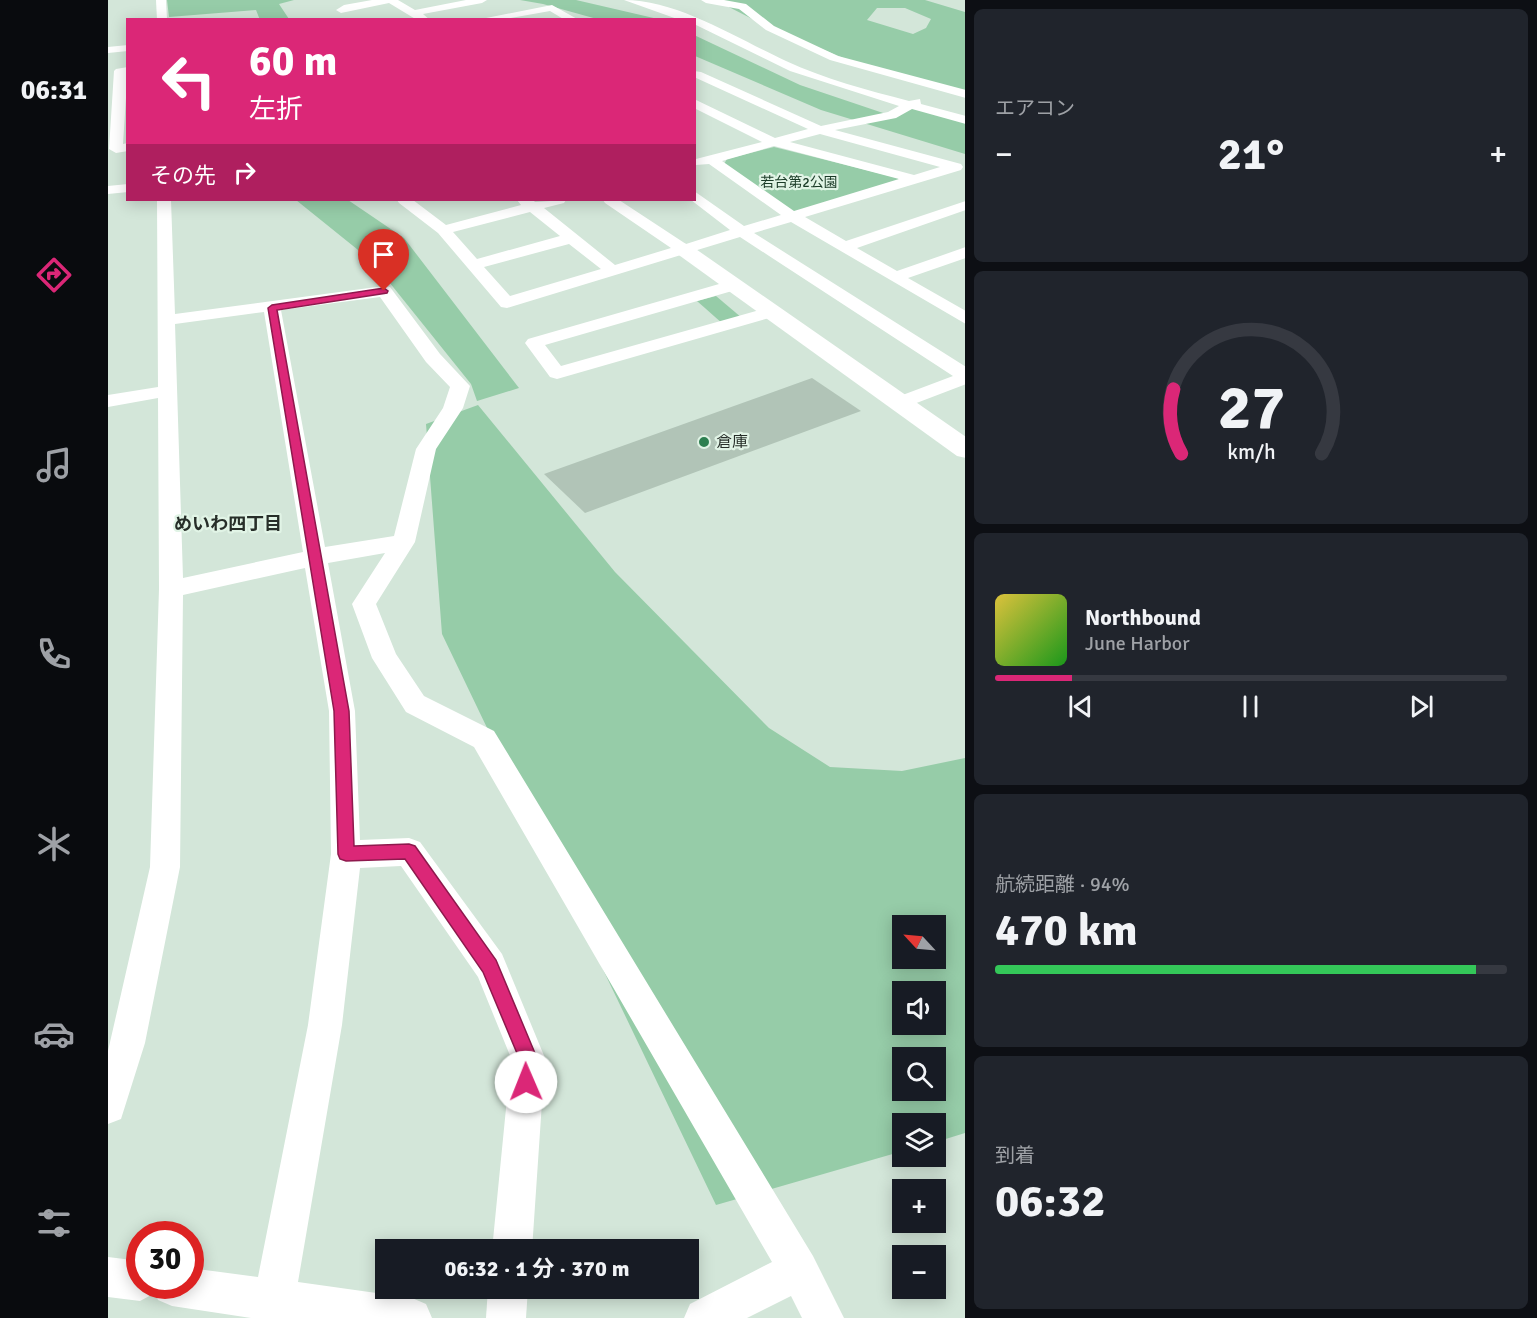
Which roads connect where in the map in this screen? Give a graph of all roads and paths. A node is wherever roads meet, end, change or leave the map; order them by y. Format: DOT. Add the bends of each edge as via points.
graph roads {
  1 [pos="160,0"];
  2 [pos="482,0"];
  3 [pos="629,0"];
  4 [pos="706,0"];
  5 [pos="345,8"];
  6 [pos="366,13"];
  7 [pos="413,13"];
  8 [pos="162,18"];
  9 [pos="353,18"];
  10 [pos="422,18"];
  11 [pos="492,18"];
  12 [pos="570,18"];
  13 [pos="687,18"];
  14 [pos="696,21"];
  15 [pos="792,39"];
  16 [pos="750,46"];
  17 [pos="126,48"];
  18 [pos="108,50"];
  19 [pos="126,70"];
  20 [pos="714,70"];
  21 [pos="696,75"];
  22 [pos="939,87"];
  23 [pos="965,94"];
  24 [pos="696,104"];
  25 [pos="911,105"];
  26 [pos="965,120"];
  27 [pos="820,130"];
  28 [pos="773,142"];
  29 [pos="126,147"];
  30 [pos="709,156"];
  31 [pos="696,163"];
  32 [pos="960,169"];
  33 [pos="914,179"];
  34 [pos="126,188"];
  35 [pos="108,190"];
  36 [pos="696,197"];
  37 [pos="164,201"];
  38 [pos="549,201"];
  39 [pos="611,201"];
  40 [pos="634,201"];
  41 [pos="408,202"];
  42 [pos="528,203"];
  43 [pos="965,205"];
  44 [pos="792,216"];
  45 [pos="443,230"];
  46 [pos="741,232"];
  47 [pos="572,238"];
  48 [pos="844,246"];
  49 [pos="683,249"];
  50 [pos="965,252"];
  51 [pos="473,264"];
  52 [pos="613,271"];
  53 [pos="894,277"];
  54 [pos="733,285"];
  55 [pos="272,308"];
  56 [pos="770,312"];
  57 [pos="963,314"];
  58 [pos="166,320"];
  59 [pos="965,375"];
  60 [pos="965,376"];
  61 [pos="167,391"];
  62 [pos="108,401"];
  63 [pos="899,403"];
  64 [pos="965,449"];
  65 [pos="404,542"];
  66 [pos="316,557"];
  67 [pos="171,588"];
  68 [pos="346,854"];
  69 [pos="108,1106"];
  70 [pos="513,1239"];
  71 [pos="799,1270"];
  72 [pos="108,1277"];
  73 [pos="126,1279"];
  74 [pos="204,1293"];
  75 [pos="507,1299"];
  76 [pos="274,1309"];
  77 [pos="412,1318"];
  78 [pos="506,1318"];
  79 [pos="704,1318"];
  80 [pos="824,1318"];
  1 -- 8 [label="street"];
  2 -- 7 [label="street"];
  3 -- 13 [label="street"];
  4 -- 15 [label="street" via="741,6"];
  5 -- 6 [label="street"];
  5 -- 7 [label="street" via="391,0"];
  5 -- 9 [label="street"];
  7 -- 10 [label="street"];
  11 -- 12 [label="street" via="552,8"];
  14 -- 16 [label="street"];
  15 -- 16 [label="street"];
  15 -- 22 [label="street" via="834,58"];
  16 -- 25 [label="street" via="792,68"];
  17 -- 18 [label="street"];
  19 -- 29 [label="street" via="120,71 116,149"];
  20 -- 21 [label="street"];
  21 -- 27 [label="street"];
  22 -- 23 [label="street"];
  22 -- 25 [label="street"];
  24 -- 28 [label="street"];
  25 -- 26 [label="street"];
  25 -- 27 [label="street" via="892,115"];
  27 -- 28 [label="street"];
  27 -- 32 [label="street"];
  28 -- 30 [label="street"];
  28 -- 33 [label="street"];
  30 -- 31 [label="street"];
  30 -- 44 [label="street"];
  32 -- 33 [label="street"];
  33 -- 44 [label="street"];
  34 -- 35 [label="street"];
  36 -- 46 [label="street"];
  37 -- 58 [label="street"];
  38 -- 42 [label="street"];
  39 -- 49 [label="street"];
  40 -- 49 [label="street" via="670,230"];
  41 -- 45 [label="street"];
  42 -- 45 [label="street"];
  42 -- 47 [label="street"];
  43 -- 48 [label="street"];
  44 -- 46 [label="street"];
  44 -- 48 [label="street"];
  45 -- 51 [label="street"];
  46 -- 49 [label="street"];
  46 -- 59 [label="street"];
  47 -- 51 [label="street"];
  47 -- 52 [label="street"];
  48 -- 53 [label="street"];
  49 -- 52 [label="street"];
  49 -- 54 [label="street"];
  50 -- 53 [label="street"];
  51 -- 52 [label="street" via="507,303"];
  53 -- 57 [label="street"];
  54 -- 56 [label="street"];
  54 -- 56 [label="street" via="534,343 556,374"];
  55 -- 58 [label="street"];
  55 -- 65 [label="street" via="384,291 433,358 460,386 453,408 426,449"];
  55 -- 66 [label="street"];
  56 -- 63 [label="street"];
  58 -- 61 [label="street"];
  60 -- 63 [label="street"];
  61 -- 62 [label="street"];
  61 -- 67 [label="street"];
  63 -- 64 [label="street"];
  65 -- 66 [label="street"];
  65 -- 71 [label="street" via="364,604 385,658 415,704 484,739"];
  66 -- 67 [label="street"];
  66 -- 68 [label="street" via="342,711"];
  67 -- 69 [label="street" via="165,867 128,1043"];
  68 -- 70 [label="street" via="409,852 490,966 528,1058"];
  68 -- 76 [label="street" via="325,1025"];
  71 -- 79 [label="street"];
  71 -- 80 [label="street"];
  72 -- 73 [label="street"];
  74 -- 76 [label="street"];
  75 -- 78 [label="street"];
  76 -- 77 [label="street"];
}
